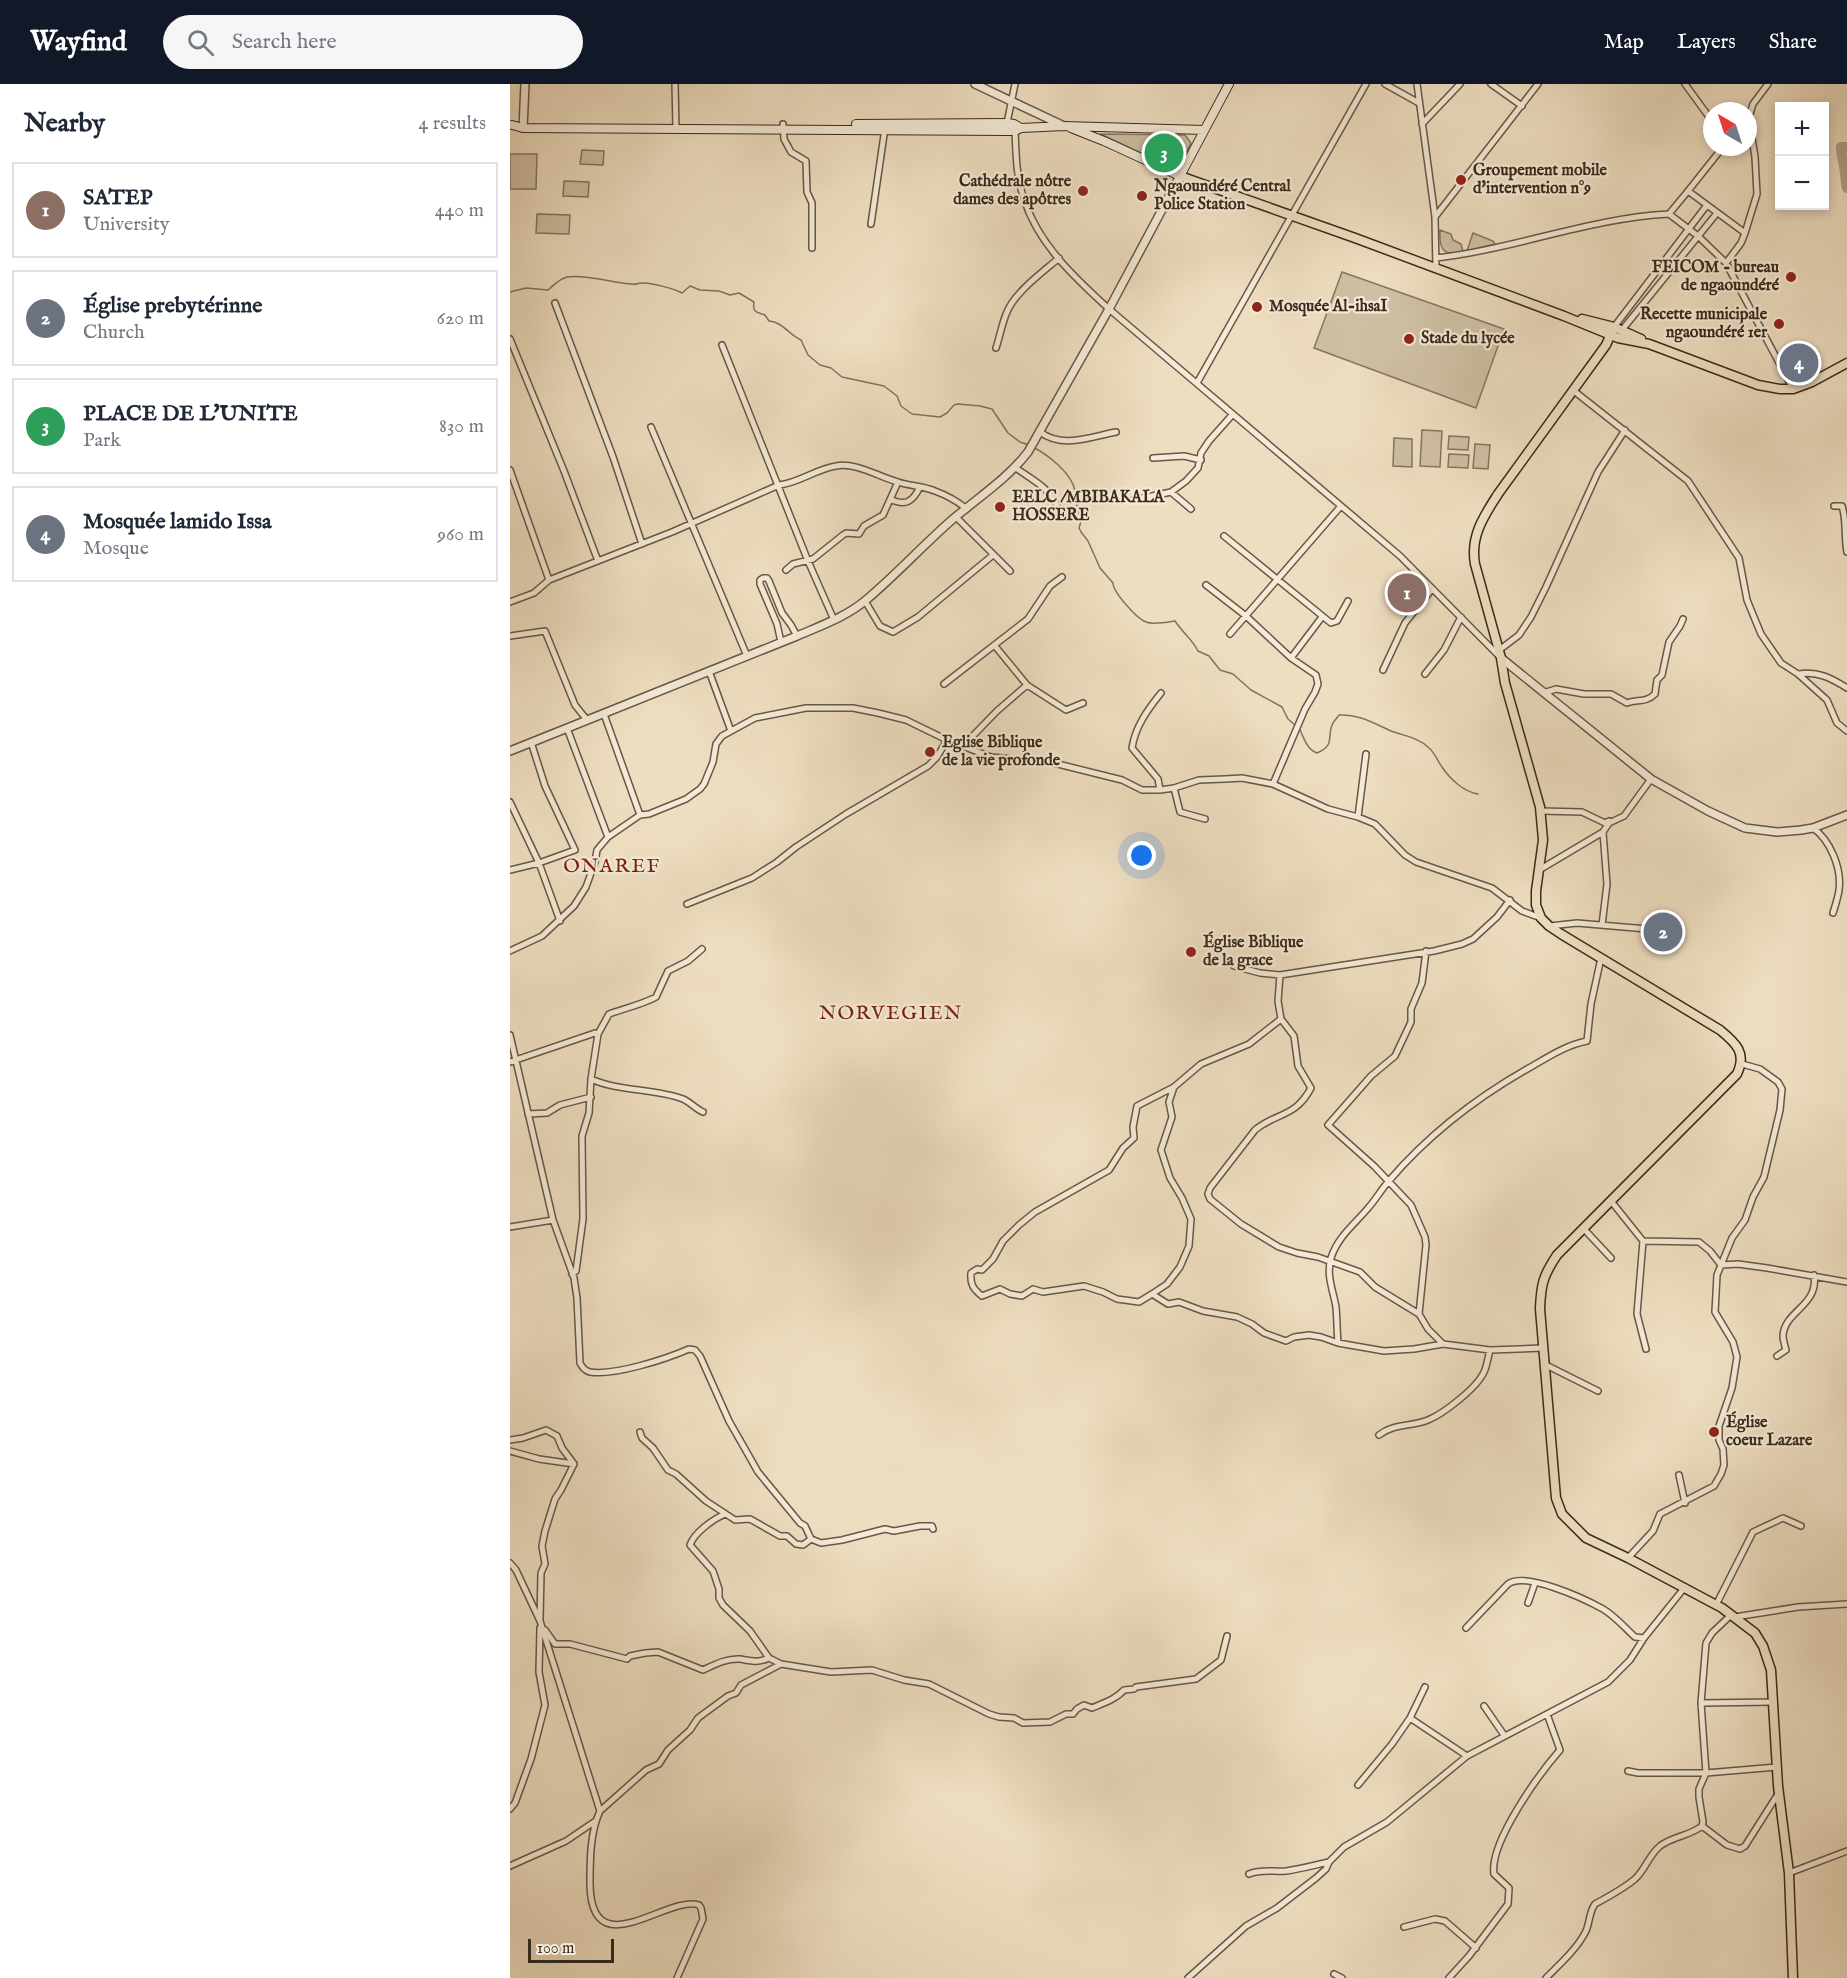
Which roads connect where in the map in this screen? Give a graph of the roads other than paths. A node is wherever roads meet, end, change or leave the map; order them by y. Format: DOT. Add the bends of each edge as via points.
graph roads {
  1 [pos="525,84"];
  2 [pos="675,84"];
  3 [pos="975,84"];
  4 [pos="1015,84"];
  5 [pos="1229,84"];
  6 [pos="1366,84"];
  7 [pos="1385,84"];
  8 [pos="1417,84"];
  9 [pos="1460,84"];
  10 [pos="1491,84"];
  11 [pos="1538,84"];
  12 [pos="1685,84"];
  13 [pos="1768,84"];
  14 [pos="1011,102"];
  15 [pos="1754,102"];
  16 [pos="1419,103"];
  17 [pos="1522,106"];
  18 [pos="1703,109"];
  19 [pos="511,125"];
  20 [pos="523,125"];
  21 [pos="1422,125"];
  22 [pos="676,126"];
  23 [pos="783,126"];
  24 [pos="1014,126"];
  25 [pos="1064,126"];
  26 [pos="885,127"];
  27 [pos="1204,130"];
  28 [pos="1716,156"];
  29 [pos="1755,156"];
  30 [pos="1180,176"];
  31 [pos="1688,191"];
  32 [pos="1707,206"];
  33 [pos="1717,213"];
  34 [pos="1669,214"];
  35 [pos="1292,215"];
  36 [pos="1435,217"];
  37 [pos="871,224"];
  38 [pos="1688,229"];
  39 [pos="1745,233"];
  40 [pos="1698,236"];
  41 [pos="812,248"];
  42 [pos="1059,258"];
  43 [pos="1436,258"];
  44 [pos="1726,263"];
  45 [pos="1437,269"];
  46 [pos="555,303"];
  47 [pos="1108,309"];
  48 [pos="1616,332"];
  49 [pos="510,339"];
  50 [pos="722,345"];
  51 [pos="996,348"];
  52 [pos="1847,363"];
  53 [pos="1197,383"];
  54 [pos="1793,389"];
  55 [pos="1574,391"];
  56 [pos="1233,414"];
  57 [pos="651,427"];
  58 [pos="1625,430"];
  59 [pos="1040,432"];
  60 [pos="1116,432"];
  61 [pos="1153,458"];
  62 [pos="1201,460"];
  63 [pos="1016,468"];
  64 [pos="510,470"];
  65 [pos="898,482"];
  66 [pos="779,485"];
  67 [pos="920,487"];
  68 [pos="1171,492"];
  69 [pos="890,499"];
  70 [pos="1134,500"];
  71 [pos="1834,506"];
  72 [pos="1341,507"];
  73 [pos="967,509"];
  74 [pos="1059,509"];
  75 [pos="1191,509"];
  76 [pos="956,517"];
  77 [pos="692,524"];
  78 [pos="1224,536"];
  79 [pos="642,544"];
  80 [pos="1847,552"];
  81 [pos="993,555"];
  82 [pos="598,561"];
  83 [pos="808,561"];
  84 [pos="786,570"];
  85 [pos="1010,571"];
  86 [pos="1062,577"];
  87 [pos="1277,579"];
  88 [pos="549,580"];
  89 [pos="1206,585"];
  90 [pos="1432,590"];
  91 [pos="865,601"];
  92 [pos="510,602"];
  93 [pos="1348,602"];
  94 [pos="1246,616"];
  95 [pos="833,617"];
  96 [pos="1322,617"];
  97 [pos="1461,618"];
  98 [pos="1683,619"];
  99 [pos="787,620"];
  100 [pos="777,624"];
  101 [pos="1230,634"];
  102 [pos="510,636"];
  103 [pos="797,636"];
  104 [pos="781,642"];
  105 [pos="994,646"];
  106 [pos="1500,655"];
  107 [pos="747,656"];
  108 [pos="1291,658"];
  109 [pos="1383,670"];
  110 [pos="709,671"];
  111 [pos="1425,674"];
  112 [pos="1798,674"];
  113 [pos="944,684"];
  114 [pos="1027,685"];
  115 [pos="1847,688"];
  116 [pos="1161,693"];
  117 [pos="1543,693"];
  118 [pos="1083,703"];
  119 [pos="604,714"];
  120 [pos="587,720"];
  121 [pos="567,728"];
  122 [pos="731,731"];
  123 [pos="1847,731"];
  124 [pos="947,740"];
  125 [pos="531,742"];
  126 [pos="963,746"];
  127 [pos="510,751"];
  128 [pos="1366,754"];
  129 [pos="1651,779"];
  130 [pos="1273,784"];
  131 [pos="1174,788"];
  132 [pos="1160,790"];
  133 [pos="510,802"];
  134 [pos="1541,811"];
  135 [pos="640,815"];
  136 [pos="1847,815"];
  137 [pos="1624,816"];
  138 [pos="1358,817"];
  139 [pos="1205,819"];
  140 [pos="1813,828"];
  141 [pos="1603,832"];
  142 [pos="608,837"];
  143 [pos="539,863"];
  144 [pos="510,870"];
  145 [pos="1539,870"];
  146 [pos="1510,900"];
  147 [pos="687,904"];
  148 [pos="1833,913"];
  149 [pos="1541,918"];
  150 [pos="560,921"];
  151 [pos="1602,925"];
  152 [pos="1549,926"];
  153 [pos="1647,929"];
  154 [pos="702,949"];
  155 [pos="510,951"];
  156 [pos="1426,951"];
  157 [pos="1601,958"];
  158 [pos="1234,966"];
  159 [pos="1280,975"];
  160 [pos="1281,1019"];
  161 [pos="598,1034"];
  162 [pos="510,1035"];
  163 [pos="512,1061"];
  164 [pos="1742,1064"];
  165 [pos="591,1079"];
  166 [pos="1174,1087"];
  167 [pos="591,1097"];
  168 [pos="703,1112"];
  169 [pos="528,1114"];
  170 [pos="1388,1182"];
  171 [pos="1611,1201"];
  172 [pos="553,1220"];
  173 [pos="510,1227"];
  174 [pos="1583,1228"];
  175 [pos="1643,1241"];
  176 [pos="1611,1258"];
  177 [pos="1330,1261"];
  178 [pos="1720,1265"];
  179 [pos="572,1274"];
  180 [pos="1814,1275"];
  181 [pos="1847,1282"];
  182 [pos="1152,1294"];
  183 [pos="1419,1314"];
  184 [pos="1338,1343"];
  185 [pos="1443,1344"];
  186 [pos="1543,1348"];
  187 [pos="1646,1348"];
  188 [pos="1490,1350"];
  189 [pos="1778,1356"];
  190 [pos="1546,1365"];
  191 [pos="1598,1391"];
  192 [pos="640,1432"];
  193 [pos="1379,1435"];
  194 [pos="510,1440"];
  195 [pos="510,1450"];
  196 [pos="574,1464"];
  197 [pos="1679,1475"];
  198 [pos="1685,1503"];
  199 [pos="726,1514"];
  200 [pos="1800,1526"];
  201 [pos="933,1529"];
  202 [pos="811,1539"];
  203 [pos="1628,1558"];
  204 [pos="510,1563"];
  205 [pos="1535,1583"];
  206 [pos="1685,1587"];
  207 [pos="1528,1603"];
  208 [pos="1847,1604"];
  209 [pos="1716,1605"];
  210 [pos="1733,1616"];
  211 [pos="540,1622"];
  212 [pos="1466,1628"];
  213 [pos="1227,1636"];
  214 [pos="1644,1638"];
  215 [pos="769,1658"];
  216 [pos="781,1664"];
  217 [pos="1425,1687"];
  218 [pos="1774,1702"];
  219 [pos="1701,1703"];
  220 [pos="1484,1706"];
  221 [pos="1547,1714"];
  222 [pos="1410,1718"];
  223 [pos="1504,1735"];
  224 [pos="1467,1756"];
  225 [pos="1777,1767"];
  226 [pos="1628,1771"];
  227 [pos="1706,1773"];
  228 [pos="1358,1785"];
  229 [pos="1779,1792"];
  230 [pos="510,1809"];
  231 [pos="600,1811"];
  232 [pos="594,1822"];
  233 [pos="1702,1826"];
  234 [pos="1847,1851"];
  235 [pos="1329,1862"];
  236 [pos="510,1866"];
  237 [pos="1249,1874"];
  238 [pos="1789,1874"];
  239 [pos="1404,1927"];
  240 [pos="1476,1948"];
  241 [pos="1334,1974"];
  242 [pos="677,1978"];
  243 [pos="1188,1978"];
  244 [pos="1342,1978"];
  245 [pos="1449,1978"];
  246 [pos="1546,1978"];
  247 [pos="1793,1978"];
  1 -- 20 [label="street"];
  2 -- 22 [label="street"];
  3 -- 14 [label="street"];
  4 -- 14 [label="street"];
  5 -- 27 [label="main road"];
  6 -- 35 [label="street"];
  7 -- 16 [label="street"];
  8 -- 16 [label="street"];
  9 -- 21 [label="street"];
  10 -- 17 [label="street"];
  11 -- 17 [label="street"];
  12 -- 18 [label="street"];
  13 -- 15 [label="street"];
  14 -- 24 [label="street"];
  14 -- 25 [label="street"];
  16 -- 21 [label="street"];
  17 -- 36 [label="street"];
  19 -- 20 [label="main road"];
  20 -- 22 [label="main road"];
  21 -- 36 [label="street"];
  22 -- 23 [label="main road"];
  23 -- 26 [label="main road"];
  23 -- 41 [label="street" via="784,139 792,152 806,161 807,192 812,203"];
  24 -- 25 [label="main road"];
  24 -- 26 [label="main road"];
  24 -- 42 [label="street" via="1023,198 1044,239"];
  25 -- 27 [label="main road"];
  25 -- 30 [label="main road"];
  26 -- 37 [label="street"];
  27 -- 30 [label="main road"];
  28 -- 31 [label="street"];
  29 -- 39 [label="street" via="1757,194"];
  30 -- 35 [label="main road"];
  30 -- 47 [label="street"];
  31 -- 32 [label="street"];
  31 -- 34 [label="street"];
  32 -- 33 [label="street"];
  32 -- 38 [label="street"];
  33 -- 39 [label="street"];
  33 -- 40 [label="street"];
  34 -- 38 [label="street"];
  34 -- 43 [label="street" via="1625,218 1469,255"];
  35 -- 45 [label="main road"];
  35 -- 53 [label="street"];
  36 -- 43 [label="street"];
  38 -- 40 [label="street"];
  38 -- 48 [label="street"];
  39 -- 44 [label="street"];
  40 -- 44 [label="street"];
  40 -- 48 [label="street"];
  42 -- 47 [label="street"];
  42 -- 51 [label="street" via="1011,304"];
  43 -- 45 [label="street"];
  44 -- 54 [label="street"];
  45 -- 48 [label="main road"];
  46 -- 79 [label="street" via="614,457"];
  47 -- 53 [label="street"];
  47 -- 59 [label="street"];
  48 -- 54 [label="main road" via="1758,385"];
  48 -- 55 [label="main road"];
  49 -- 82 [label="street"];
  50 -- 66 [label="street"];
  52 -- 54 [label="main road"];
  53 -- 56 [label="street"];
  55 -- 58 [label="street"];
  55 -- 106 [label="main road" via="1478,527 1474,564"];
  56 -- 62 [label="street" via="1205,447"];
  56 -- 72 [label="street"];
  57 -- 77 [label="street"];
  58 -- 106 [label="street" via="1598,472 1531,617"];
  58 -- 112 [label="street" via="1679,472 1699,496 1739,558 1748,600 1761,634 1781,663"];
  59 -- 60 [label="street" via="1047,438 1069,442"];
  59 -- 63 [label="street"];
  61 -- 62 [label="street" via="1184,456"];
  62 -- 68 [label="street" via="1186,481"];
  63 -- 73 [label="street"];
  63 -- 74 [label="street" via="1048,490"];
  64 -- 88 [label="street"];
  65 -- 66 [label="street" via="838,465"];
  65 -- 67 [label="street"];
  65 -- 69 [label="street"];
  66 -- 77 [label="street"];
  66 -- 83 [label="street"];
  67 -- 69 [label="street" via="907,503"];
  67 -- 73 [label="street" via="950,497"];
  68 -- 70 [label="street"];
  68 -- 75 [label="street"];
  69 -- 83 [label="street" via="884,515 858,534 846,533"];
  71 -- 80 [label="street" via="1842,506 1844,512"];
  72 -- 87 [label="street"];
  72 -- 90 [label="street" via="1400,556"];
  73 -- 76 [label="street"];
  76 -- 81 [label="street"];
  76 -- 91 [label="street"];
  77 -- 79 [label="street"];
  77 -- 107 [label="street"];
  78 -- 87 [label="street"];
  79 -- 82 [label="street"];
  81 -- 85 [label="street"];
  81 -- 91 [label="street" via="918,617 893,632 880,626"];
  82 -- 88 [label="street"];
  83 -- 84 [label="street"];
  83 -- 95 [label="street"];
  86 -- 105 [label="street" via="1050,586 1028,619"];
  87 -- 94 [label="street"];
  87 -- 96 [label="street"];
  88 -- 92 [label="street" via="534,592"];
  89 -- 94 [label="street"];
  90 -- 97 [label="street"];
  90 -- 109 [label="street" via="1405,623"];
  91 -- 95 [label="street"];
  93 -- 96 [label="street" via="1335,623"];
  94 -- 101 [label="street"];
  94 -- 108 [label="street"];
  95 -- 103 [label="street"];
  96 -- 108 [label="street"];
  97 -- 106 [label="street"];
  97 -- 111 [label="street" via="1444,650"];
  98 -- 117 [label="street" via="1669,642 1655,694 1646,701 1627,703 1611,694 1556,689"];
  99 -- 100 [label="street"];
  99 -- 100 [label="street" via="769,581 763,578 760,584"];
  99 -- 103 [label="street"];
  100 -- 104 [label="street"];
  102 -- 120 [label="street" via="545,631 575,705"];
  103 -- 104 [label="street"];
  104 -- 107 [label="street"];
  105 -- 113 [label="street"];
  105 -- 114 [label="street"];
  106 -- 117 [label="street"];
  106 -- 134 [label="main road"];
  107 -- 110 [label="street"];
  108 -- 130 [label="street" via="1316,675 1317,684"];
  110 -- 119 [label="street"];
  110 -- 122 [label="street"];
  112 -- 115 [label="street" via="1821,674"];
  112 -- 123 [label="street" via="1827,700 1837,723"];
  114 -- 118 [label="street" via="1066,710"];
  114 -- 126 [label="street"];
  116 -- 132 [label="street" via="1145,714 1132,748 1158,779"];
  117 -- 129 [label="street"];
  119 -- 120 [label="street"];
  119 -- 135 [label="street"];
  120 -- 121 [label="street"];
  121 -- 125 [label="street"];
  121 -- 142 [label="street"];
  122 -- 124 [label="street" via="755,718 806,708 852,708 906,720"];
  122 -- 135 [label="street" via="716,744 704,784 695,794"];
  124 -- 126 [label="street"];
  124 -- 147 [label="street" via="937,757 913,777 872,798 752,878"];
  125 -- 127 [label="street"];
  125 -- 143 [label="street" via="545,786 575,848 571,853"];
  126 -- 132 [label="street" via="991,757 1054,763 1122,780 1142,790"];
  128 -- 138 [label="street"];
  129 -- 137 [label="street"];
  129 -- 140 [label="street" via="1745,828 1777,832"];
  130 -- 131 [label="street" via="1225,778 1199,780"];
  130 -- 138 [label="street" via="1328,809"];
  131 -- 132 [label="street"];
  131 -- 139 [label="street" via="1180,812"];
  133 -- 143 [label="street"];
  134 -- 137 [label="street" via="1582,813 1605,823"];
  134 -- 145 [label="main road"];
  135 -- 142 [label="street"];
  136 -- 140 [label="street"];
  137 -- 141 [label="street" via="1609,823"];
  138 -- 146 [label="street" via="1375,824 1416,862 1492,888"];
  140 -- 148 [label="street" via="1822,834 1837,863 1840,889"];
  141 -- 145 [label="street"];
  141 -- 151 [label="street" via="1607,884"];
  142 -- 150 [label="street" via="597,850 580,898"];
  143 -- 144 [label="street"];
  143 -- 150 [label="street"];
  145 -- 149 [label="main road" via="1536,905"];
  146 -- 149 [label="street"];
  146 -- 156 [label="street" via="1473,939"];
  149 -- 152 [label="main road"];
  150 -- 155 [label="street" via="534,942"];
  151 -- 152 [label="street"];
  151 -- 153 [label="street"];
  152 -- 157 [label="main road"];
  154 -- 161 [label="street" via="668,971 656,998 609,1014"];
  156 -- 159 [label="street"];
  156 -- 170 [label="street" via="1422,983 1411,1010 1412,1022 1395,1056 1371,1076 1328,1125"];
  157 -- 164 [label="main road" via="1720,1030 1738,1047"];
  157 -- 170 [label="street" via="1587,1041 1554,1054 1467,1106"];
  158 -- 159 [label="street"];
  159 -- 160 [label="street"];
  160 -- 166 [label="street" via="1249,1044 1201,1064"];
  160 -- 177 [label="street" via="1294,1036 1298,1066 1311,1088 1299,1106 1255,1130 1208,1194 1268,1242"];
  161 -- 163 [label="street"];
  161 -- 165 [label="street"];
  162 -- 163 [label="street"];
  163 -- 169 [label="street"];
  164 -- 171 [label="main road" via="1737,1074"];
  164 -- 178 [label="street" via="1760,1069 1778,1082 1782,1089 1780,1110 1764,1177"];
  165 -- 167 [label="street"];
  165 -- 168 [label="street" via="675,1097"];
  166 -- 182 [label="street" via="1169,1102 1172,1117 1161,1150 1191,1220 1189,1246 1167,1284"];
  166 -- 182 [label="street" via="1137,1106 1134,1138 1109,1170 1035,1212 1003,1241 982,1270 971,1273 970,1283 982,1296 1000,1289 1022,1296 1033,1289 1043,1292 1084,1286 1117,1299 1139,1302"];
  167 -- 169 [label="street" via="560,1105 547,1113"];
  167 -- 179 [label="street" via="582,1136 583,1219 576,1271"];
  169 -- 172 [label="street"];
  170 -- 177 [label="street" via="1339,1239"];
  170 -- 183 [label="street" via="1411,1204 1425,1237"];
  171 -- 174 [label="main road"];
  171 -- 175 [label="street"];
  172 -- 173 [label="street"];
  172 -- 179 [label="street"];
  174 -- 176 [label="street"];
  174 -- 186 [label="main road" via="1545,1273 1540,1309"];
  175 -- 178 [label="street" via="1700,1242"];
  175 -- 187 [label="street" via="1637,1314"];
  177 -- 183 [label="street" via="1360,1272 1375,1287"];
  177 -- 184 [label="street"];
  178 -- 180 [label="street"];
  178 -- 198 [label="street" via="1715,1312 1737,1357 1719,1426 1724,1464 1714,1486"];
  179 -- 202 [label="street" via="582,1368 588,1372 616,1371 695,1350 758,1472 805,1526"];
  180 -- 181 [label="street"];
  180 -- 189 [label="street" via="1806,1305 1793,1314 1785,1328 1786,1350"];
  182 -- 184 [label="street" via="1168,1305 1179,1302 1237,1317 1286,1341 1303,1335"];
  183 -- 185 [label="street"];
  184 -- 185 [label="street" via="1383,1351"];
  185 -- 188 [label="street"];
  186 -- 188 [label="street"];
  186 -- 190 [label="main road"];
  188 -- 193 [label="street" via="1484,1373 1452,1407 1428,1420 1387,1429"];
  190 -- 191 [label="street"];
  190 -- 203 [label="main road" via="1556,1498 1562,1514 1586,1538"];
  192 -- 199 [label="street" via="668,1470"];
  194 -- 196 [label="street" via="546,1430 557,1436"];
  195 -- 196 [label="street"];
  196 -- 211 [label="street" via="555,1498 543,1538"];
  197 -- 198 [label="street"];
  198 -- 203 [label="street" via="1660,1514 1653,1531"];
  199 -- 202 [label="street" via="735,1520 750,1519 780,1536 788,1536 796,1544 803,1545"];
  199 -- 215 [label="street" via="700,1530 690,1545 713,1571 723,1605 750,1631"];
  200 -- 209 [label="street" via="1783,1518 1753,1532"];
  201 -- 202 [label="street" via="885,1529 821,1543"];
  203 -- 206 [label="main road"];
  204 -- 211 [label="street"];
  205 -- 207 [label="street"];
  205 -- 212 [label="street" via="1513,1580"];
  205 -- 214 [label="street" via="1605,1610 1635,1637"];
  206 -- 209 [label="main road"];
  206 -- 214 [label="street"];
  208 -- 210 [label="street"];
  209 -- 210 [label="main road"];
  210 -- 218 [label="main road" via="1755,1633 1763,1646 1771,1670"];
  210 -- 219 [label="street" via="1712,1633 1706,1644"];
  211 -- 215 [label="street" via="555,1644 570,1644 627,1659 658,1652 703,1670 726,1660 760,1662"];
  211 -- 230 [label="street" via="539,1672 545,1705 531,1759"];
  211 -- 231 [label="street"];
  213 -- 216 [label="street" via="1221,1660 1196,1679 1124,1690 1105,1703 1092,1708 1084,1705 1050,1722 1023,1723 999,1717 929,1684 872,1670 831,1672"];
  214 -- 221 [label="street" via="1630,1660 1608,1682"];
  215 -- 216 [label="street"];
  216 -- 231 [label="street" via="741,1685 736,1693 698,1718 659,1764 649,1768"];
  217 -- 222 [label="street"];
  218 -- 219 [label="street"];
  218 -- 225 [label="main road"];
  219 -- 227 [label="street"];
  220 -- 223 [label="street"];
  221 -- 223 [label="street"];
  221 -- 240 [label="street" via="1560,1750 1518,1806 1497,1851 1492,1866 1494,1874 1509,1888 1508,1904"];
  222 -- 224 [label="street"];
  222 -- 228 [label="street"];
  223 -- 224 [label="street"];
  224 -- 235 [label="street" via="1387,1822 1344,1847"];
  225 -- 227 [label="street"];
  225 -- 229 [label="main road"];
  226 -- 227 [label="street"];
  227 -- 233 [label="street" via="1699,1789"];
  229 -- 233 [label="street" via="1740,1849 1727,1845"];
  229 -- 238 [label="main road"];
  231 -- 232 [label="street"];
  232 -- 236 [label="street" via="566,1841"];
  232 -- 242 [label="street" via="590,1900 600,1918 618,1924 639,1921 686,1903 701,1908 703,1919"];
  233 -- 246 [label="street" via="1660,1846 1634,1880 1595,1904 1581,1940"];
  234 -- 238 [label="street"];
  235 -- 237 [label="street"];
  235 -- 243 [label="street" via="1316,1878 1246,1926"];
  238 -- 247 [label="main road"];
  239 -- 240 [label="street" via="1435,1919 1445,1921"];
  240 -- 245 [label="street"];
  241 -- 244 [label="street"];
}
